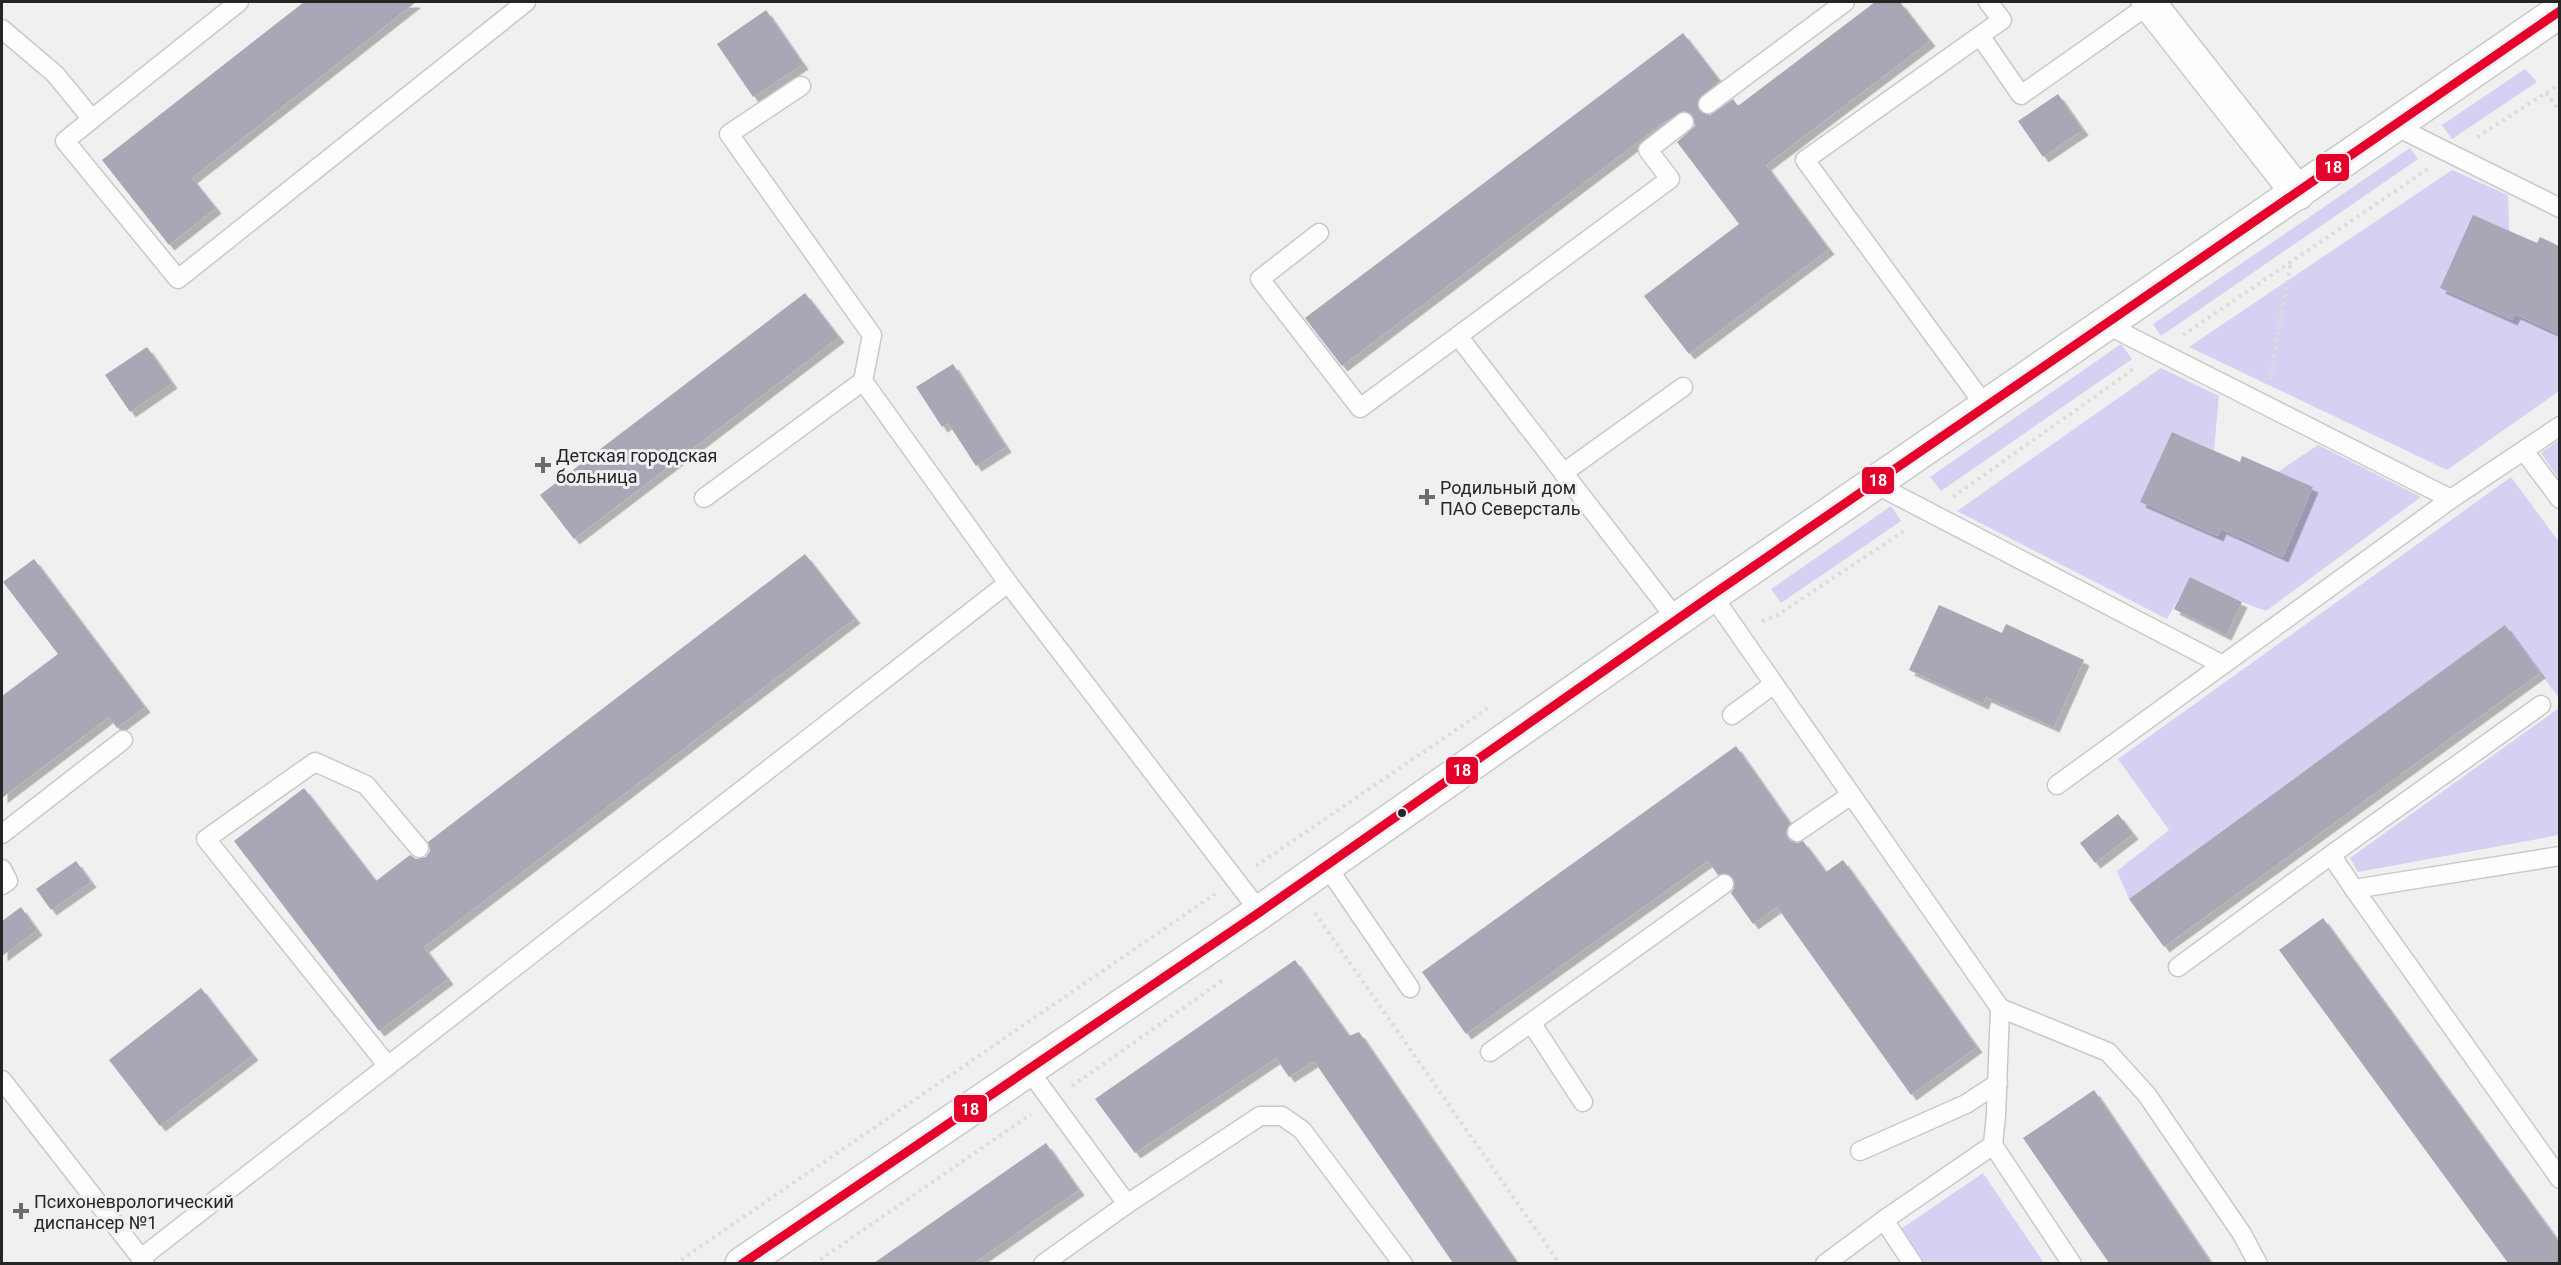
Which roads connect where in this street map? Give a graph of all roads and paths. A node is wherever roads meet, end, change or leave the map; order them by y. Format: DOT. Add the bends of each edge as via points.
graph roads {
  1 [pos="239,2"];
  2 [pos="526,2"];
  3 [pos="1845,2"];
  4 [pos="1988,2"];
  5 [pos="2149,3"];
  6 [pos="2559,11"];
  7 [pos="2,29"];
  8 [pos="1981,36"];
  9 [pos="801,86"];
  10 [pos="2547,93"];
  11 [pos="1708,104"];
  12 [pos="2559,111"];
  13 [pos="92,119"];
  14 [pos="1684,122"];
  15 [pos="2395,126"];
  16 [pos="2298,193"];
  17 [pos="2559,208"];
  18 [pos="1319,233"];
  19 [pos="2291,261"];
  20 [pos="2105,324"];
  21 [pos="1458,336"];
  22 [pos="863,381"];
  23 [pos="1683,387"];
  24 [pos="2265,404"];
  25 [pos="1986,407"];
  26 [pos="2559,426"];
  27 [pos="2524,451"];
  28 [pos="1563,473"];
  29 [pos="1875,484"];
  30 [pos="704,498"];
  31 [pos="2451,499"];
  32 [pos="2559,499"];
  33 [pos="1008,583"];
  34 [pos="1712,595"];
  35 [pos="1677,620"];
  36 [pos="2222,664"];
  37 [pos="1774,684"];
  38 [pos="2541,705"];
  39 [pos="1490,707"];
  40 [pos="1732,715"];
  41 [pos="123,740"];
  42 [pos="2057,785"];
  43 [pos="1851,795"];
  44 [pos="1797,832"];
  45 [pos="2,834"];
  46 [pos="419,848"];
  47 [pos="2331,855"];
  48 [pos="2559,856"];
  49 [pos="1326,865"];
  50 [pos="2,869"];
  51 [pos="1236,880"];
  52 [pos="1724,884"];
  53 [pos="2,885"];
  54 [pos="1295,886"];
  55 [pos="2354,890"];
  56 [pos="1260,912"];
  57 [pos="2178,967"];
  58 [pos="1410,988"];
  59 [pos="2000,1008"];
  60 [pos="1532,1024"];
  61 [pos="1490,1052"];
  62 [pos="388,1066"];
  63 [pos="1028,1069"];
  64 [pos="2,1080"];
  65 [pos="1998,1083"];
  66 [pos="1583,1102"];
  67 [pos="1993,1145"];
  68 [pos="1860,1151"];
  69 [pos="2559,1179"];
  70 [pos="1126,1204"];
  71 [pos="1884,1220"];
  72 [pos="143,1261"];
  73 [pos="675,1263"];
  74 [pos="742,1263"];
  75 [pos="1043,1263"];
  76 [pos="1403,1263"];
  77 [pos="1560,1263"];
  78 [pos="1825,1263"];
  79 [pos="1913,1263"];
  80 [pos="2072,1263"];
  81 [pos="2258,1263"];
  1 -- 13 [label="lane"];
  2 -- 13 [label="lane" via="178,279 65,141"];
  3 -- 11 [label="lane"];
  4 -- 8 [label="lane" via="2002,20"];
  5 -- 8 [label="lane" via="2022,95"];
  5 -- 16 [label="main road"];
  6 -- 15 [label="main road"];
  7 -- 13 [label="lane" via="55,74"];
  8 -- 25 [label="lane" via="1805,160"];
  9 -- 22 [label="lane" via="729,134 872,335"];
  10 -- 12 [label="path"];
  14 -- 21 [label="lane" via="1648,150 1670,179"];
  15 -- 16 [label="main road"];
  15 -- 17 [label="lane"];
  16 -- 20 [label="main road"];
  18 -- 21 [label="lane" via="1260,279 1360,408"];
  19 -- 24 [label="path"];
  20 -- 24 [label="lane"];
  20 -- 25 [label="main road"];
  21 -- 28 [label="lane"];
  22 -- 30 [label="lane"];
  22 -- 33 [label="lane"];
  23 -- 28 [label="lane"];
  24 -- 31 [label="lane"];
  25 -- 29 [label="main road"];
  26 -- 27 [label="lane"];
  27 -- 31 [label="lane"];
  27 -- 32 [label="lane"];
  28 -- 35 [label="lane"];
  29 -- 34 [label="main road"];
  29 -- 36 [label="lane"];
  31 -- 36 [label="lane"];
  33 -- 51 [label="lane"];
  33 -- 62 [label="lane"];
  34 -- 35 [label="main road"];
  34 -- 37 [label="lane"];
  35 -- 49 [label="main road"];
  36 -- 42 [label="lane"];
  37 -- 40 [label="lane"];
  37 -- 43 [label="lane"];
  38 -- 47 [label="lane"];
  39 -- 51 [label="path"];
  41 -- 45 [label="lane"];
  43 -- 44 [label="lane"];
  43 -- 59 [label="lane"];
  46 -- 62 [label="lane" via="366,785 315,762 206,839"];
  47 -- 55 [label="lane"];
  47 -- 57 [label="lane"];
  48 -- 55 [label="lane"];
  49 -- 54 [label="main road"];
  49 -- 58 [label="lane"];
  50 -- 53 [label="lane" via="8,881"];
  51 -- 56 [label="lane"];
  51 -- 73 [label="path"];
  52 -- 60 [label="lane"];
  54 -- 56 [label="main road"];
  54 -- 77 [label="path"];
  55 -- 69 [label="lane"];
  56 -- 63 [label="main road"];
  59 -- 65 [label="lane"];
  59 -- 81 [label="lane" via="2108,1052 2147,1095"];
  60 -- 61 [label="lane"];
  60 -- 66 [label="lane"];
  62 -- 72 [label="lane"];
  63 -- 70 [label="lane"];
  63 -- 74 [label="main road"];
  64 -- 72 [label="lane"];
  65 -- 67 [label="lane"];
  65 -- 68 [label="lane" via="1966,1104"];
  67 -- 71 [label="lane"];
  67 -- 80 [label="lane"];
  70 -- 75 [label="lane"];
  70 -- 76 [label="lane" via="1260,1116 1282,1116 1302,1130"];
  71 -- 78 [label="lane"];
  71 -- 79 [label="lane"];
}
